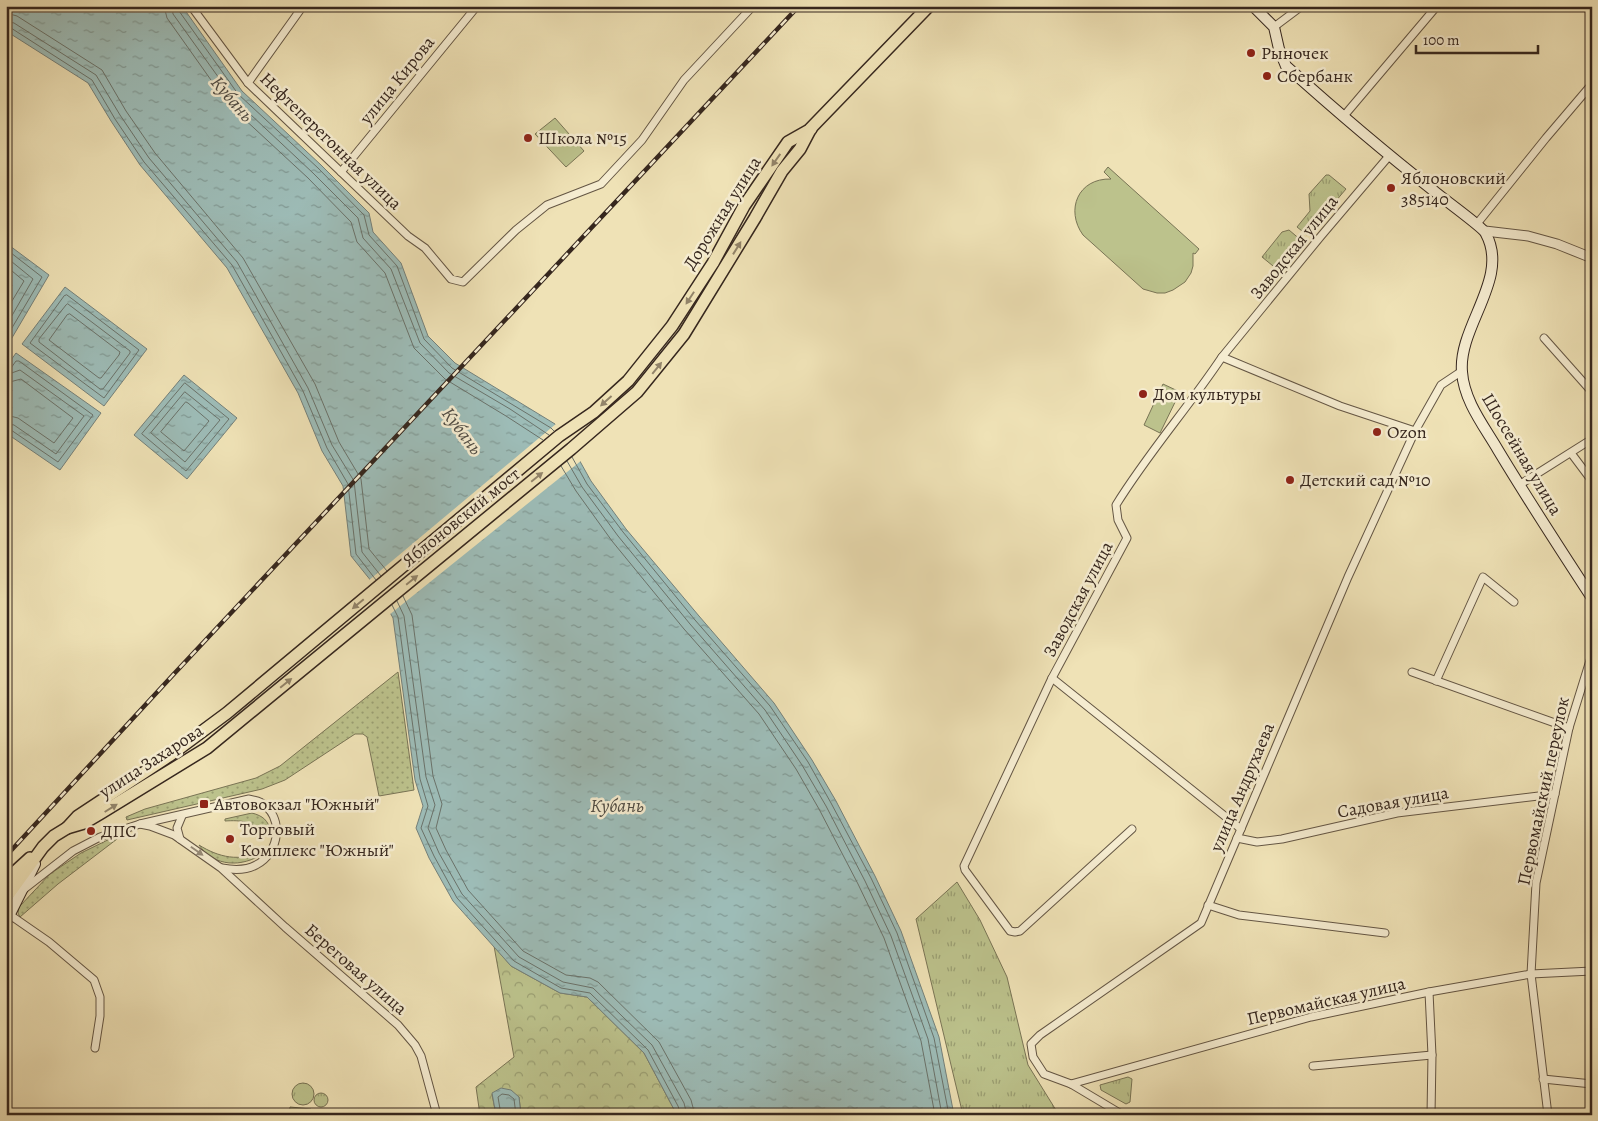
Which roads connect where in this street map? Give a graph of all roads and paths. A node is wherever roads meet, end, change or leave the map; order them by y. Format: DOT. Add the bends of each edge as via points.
graph roads {
  1 [pos="191,6"];
  2 [pos="303,6"];
  3 [pos="477,6"];
  4 [pos="753,6"];
  5 [pos="929,6"];
  6 [pos="1254,6"];
  7 [pos="1302,6"];
  8 [pos="1437,6"];
  9 [pos="1274,27"];
  10 [pos="248,83"];
  11 [pos="1592,84"];
  12 [pos="1343,117"];
  13 [pos="812,128"];
  14 [pos="1390,156"];
  15 [pos="342,172"];
  16 [pos="1476,225"];
  17 [pos="1486,231"];
  18 [pos="1592,258"];
  19 [pos="672,326"];
  20 [pos="684,334"];
  21 [pos="1544,338"];
  22 [pos="1222,357"];
  23 [pos="1462,371"];
  24 [pos="1592,392"];
  25 [pos="1415,431"];
  26 [pos="1592,439"];
  27 [pos="1571,453"];
  28 [pos="1592,481"];
  29 [pos="1519,485"];
  30 [pos="1592,598"];
  31 [pos="1514,602"];
  32 [pos="1592,654"];
  33 [pos="1412,672"];
  34 [pos="1052,678"];
  35 [pos="1436,681"];
  36 [pos="240,702"];
  37 [pos="248,714"];
  38 [pos="1569,728"];
  39 [pos="1555,794"];
  40 [pos="182,816"];
  41 [pos="140,824"];
  42 [pos="67,828"];
  43 [pos="1132,829"];
  44 [pos="1241,829"];
  45 [pos="1237,838"];
  46 [pos="180,840"];
  47 [pos="43,847"];
  48 [pos="221,868"];
  49 [pos="6,880"];
  50 [pos="23,890"];
  51 [pos="6,898"];
  52 [pos="1208,905"];
  53 [pos="8,918"];
  54 [pos="1385,933"];
  55 [pos="1592,971"];
  56 [pos="1531,974"];
  57 [pos="1429,992"];
  58 [pos="95,1048"];
  59 [pos="1432,1055"];
  60 [pos="1313,1066"];
  61 [pos="1543,1079"];
  62 [pos="1071,1084"];
  63 [pos="1592,1084"];
  64 [pos="437,1115"];
  65 [pos="1123,1115"];
  66 [pos="1432,1115"];
  67 [pos="1548,1115"];
  1 -- 10 [label="street, Нефтеперегонная улица"];
  2 -- 10 [label="street"];
  3 -- 15 [label="street, улица Кирова"];
  4 -- 15 [label="street, Нефтеперегонная улица" via="684,80 642,140 601,184 547,205 516,230 463,282 451,279 425,248 408,236"];
  5 -- 13 [label="main road, Дорожная улица"];
  6 -- 9 [label="main road"];
  7 -- 9 [label="street"];
  8 -- 12 [label="street"];
  9 -- 12 [label="main road" via="1286,66"];
  10 -- 15 [label="street, Нефтеперегонная улица"];
  11 -- 16 [label="street"];
  12 -- 14 [label="main road"];
  13 -- 19 [label="main road, Дорожная улица, one-way" via="788,142 744,206 713,263"];
  20 -- 13 [label="main road, Дорожная улица, one-way"];
  14 -- 16 [label="main road"];
  14 -- 22 [label="street, Заводская улица"];
  16 -- 17 [label="main road"];
  17 -- 18 [label="street" via="1528,236"];
  17 -- 23 [label="main road, Шоссейная улица" via="1493,257 1492,273 1464,350"];
  19 -- 36 [label="main road, Яблоновский мост, one-way" via="628,381 594,412 559,436"];
  37 -- 20 [label="main road, Яблоновский мост, one-way" via="571,450 637,392"];
  21 -- 24 [label="street"];
  22 -- 25 [label="street" via="1340,406"];
  22 -- 34 [label="street, Заводская улица" via="1135,473 1116,505 1118,520 1127,538"];
  23 -- 25 [label="street, улица Андрухаева" via="1441,386"];
  23 -- 29 [label="main road, Шоссейная улица" via="1475,411"];
  25 -- 44 [label="street, улица Андрухаева" via="1348,577"];
  26 -- 27 [label="street"];
  27 -- 28 [label="street"];
  27 -- 29 [label="street"];
  29 -- 30 [label="main road, Шоссейная улица"];
  31 -- 35 [label="street" via="1483,577"];
  32 -- 38 [label="street, Первомайский переулок"];
  33 -- 35 [label="street"];
  34 -- 43 [label="street, Заводская улица" via="964,866 965,870 1010,931 1020,931"];
  34 -- 44 [label="street"];
  35 -- 38 [label="street"];
  36 -- 42 [label="main road, улица Захарова" via="169,756 78,816"];
  42 -- 37 [label="main road, улица Захарова, one-way" via="102,813 199,753"];
  38 -- 39 [label="street, Первомайский переулок"];
  39 -- 45 [label="street, Садовая улица" via="1397,813 1282,840 1257,842"];
  39 -- 56 [label="street, Первомайский переулок" via="1536,883"];
  40 -- 41 [label="street"];
  40 -- 46 [label="street" via="177,828"];
  40 -- 48 [label="street" via="249,799 267,808 277,828 270,853 249,868"];
  41 -- 46 [label="street, Береговая улица" via="174,834"];
  41 -- 50 [label="street" via="100,836 73,851"];
  42 -- 47 [label="main road, улица Захарова"];
  44 -- 45 [label="street, улица Андрухаева"];
  45 -- 52 [label="street, улица Андрухаева"];
  46 -- 48 [label="street, Береговая улица, one-way"];
  47 -- 49 [label="main road, улица Захарова"];
  47 -- 50 [label="main road"];
  47 -- 51 [label="main road, улица Захарова"];
  48 -- 64 [label="street, Береговая улица" via="398,1025 421,1056"];
  50 -- 53 [label="main road"];
  52 -- 54 [label="street" via="1238,914"];
  52 -- 62 [label="street, улица Андрухаева" via="1201,923 1031,1044 1033,1057 1044,1074"];
  53 -- 58 [label="street" via="49,942 94,980 100,998"];
  55 -- 56 [label="street, Первомайская улица"];
  56 -- 57 [label="street, Первомайская улица"];
  56 -- 61 [label="street, Первомайский переулок"];
  57 -- 59 [label="street"];
  57 -- 62 [label="street, Первомайская улица" via="1311,1017"];
  59 -- 60 [label="street"];
  59 -- 66 [label="street"];
  61 -- 63 [label="street"];
  61 -- 67 [label="street, Первомайский переулок"];
  62 -- 65 [label="street, улица Андрухаева"];
}
